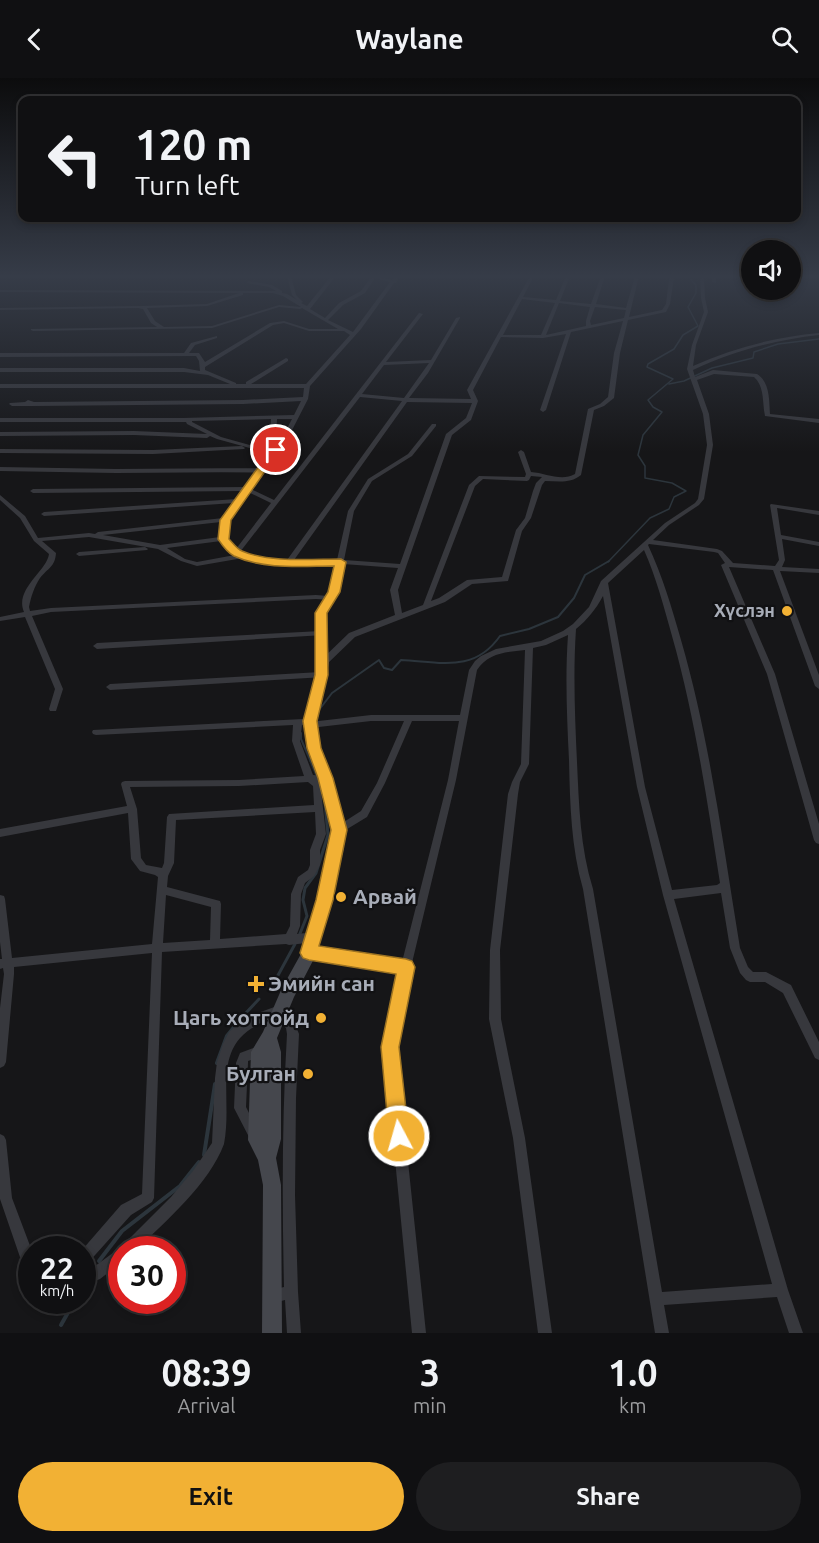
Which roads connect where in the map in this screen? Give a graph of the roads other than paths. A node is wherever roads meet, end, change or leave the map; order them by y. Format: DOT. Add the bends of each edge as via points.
graph roads {
  1 [pos="255,335"];
  2 [pos="348,335"];
  3 [pos="405,335"];
  4 [pos="448,335"];
  5 [pos="554,335"];
  6 [pos="568,335"];
  7 [pos="621,335"];
  8 [pos="698,335"];
  9 [pos="815,335"];
  10 [pos="501,336"];
  11 [pos="215,337"];
  12 [pos="543,337"];
  13 [pos="185,354"];
  14 [pos="0,355"];
  15 [pos="50,355"];
  16 [pos="286,360"];
  17 [pos="432,361"];
  18 [pos="382,364"];
  19 [pos="201,367"];
  20 [pos="690,369"];
  21 [pos="0,370"];
  22 [pos="65,370"];
  23 [pos="192,372"];
  24 [pos="215,376"];
  25 [pos="695,379"];
  26 [pos="0,386"];
  27 [pos="183,386"];
  28 [pos="240,386"];
  29 [pos="308,386"];
  30 [pos="250,387"];
  31 [pos="358,395"];
  32 [pos="305,399"];
  33 [pos="406,400"];
  34 [pos="475,401"];
  35 [pos="194,402"];
  36 [pos="12,404"];
  37 [pos="543,410"];
  38 [pos="296,417"];
  39 [pos="274,418"];
  40 [pos="179,419"];
  41 [pos="0,420"];
  42 [pos="819,421"];
  43 [pos="434,425"];
  44 [pos="0,434"];
  45 [pos="219,438"];
  46 [pos="273,439"];
  47 [pos="251,448"];
  48 [pos="0,451"];
  49 [pos="521,452"];
  50 [pos="263,467"];
  51 [pos="0,469"];
  52 [pos="529,474"];
  53 [pos="558,479"];
  54 [pos="247,489"];
  55 [pos="33,491"];
  56 [pos="0,497"];
  57 [pos="238,501"];
  58 [pos="274,502"];
  59 [pos="44,513"];
  60 [pos="819,513"];
  61 [pos="225,520"];
  62 [pos="89,535"];
  63 [pos="778,536"];
  64 [pos="223,539"];
  65 [pos="36,540"];
  66 [pos="647,543"];
  67 [pos="819,544"];
  68 [pos="160,547"];
  69 [pos="79,554"];
  70 [pos="238,554"];
  71 [pos="289,562"];
  72 [pos="341,562"];
  73 [pos="730,564"];
  74 [pos="402,566"];
  75 [pos="776,570"];
  76 [pos="819,571"];
  77 [pos="604,583"];
  78 [pos="330,598"];
  79 [pos="426,606"];
  80 [pos="27,614"];
  81 [pos="399,615"];
  82 [pos="0,619"];
  83 [pos="572,628"];
  84 [pos="321,633"];
  85 [pos="97,646"];
  86 [pos="529,646"];
  87 [pos="322,669"];
  88 [pos="819,686"];
  89 [pos="110,687"];
  90 [pos="53,709"];
  91 [pos="408,718"];
  92 [pos="464,718"];
  93 [pos="306,723"];
  94 [pos="96,732"];
  95 [pos="326,778"];
  96 [pos="310,779"];
  97 [pos="318,808"];
  98 [pos="132,809"];
  99 [pos="339,830"];
  100 [pos="0,833"];
  101 [pos="819,840"];
  102 [pos="163,876"];
  103 [pos="724,884"];
  104 [pos="162,890"];
  105 [pos="668,895"];
  106 [pos="0,899"];
  107 [pos="315,937"];
  108 [pos="289,940"];
  109 [pos="215,944"];
  110 [pos="157,948"];
  111 [pos="309,953"];
  112 [pos="3,963"];
  113 [pos="406,967"];
  114 [pos="279,1013"];
  115 [pos="1,1044"];
  116 [pos="264,1045"];
  117 [pos="819,1054"];
  118 [pos="0,1062"];
  119 [pos="0,1149"];
  120 [pos="267,1158"];
  121 [pos="2,1182"];
  122 [pos="280,1183"];
  123 [pos="19,1236"];
  124 [pos="141,1236"];
  125 [pos="96,1243"];
  126 [pos="108,1264"];
  127 [pos="96,1273"];
  128 [pos="781,1290"];
  129 [pos="282,1294"];
  130 [pos="657,1299"];
  131 [pos="273,1333"];
  132 [pos="294,1333"];
  133 [pos="419,1333"];
  134 [pos="545,1333"];
  135 [pos="662,1333"];
  136 [pos="796,1333"];
  1 -- 19 [label="street"];
  2 -- 29 [label="street"];
  3 -- 18 [label="street"];
  4 -- 17 [label="street"];
  5 -- 12 [label="street"];
  6 -- 37 [label="street"];
  7 -- 53 [label="street" via="611,398 591,409 578,475"];
  8 -- 20 [label="street"];
  9 -- 20 [label="street" via="774,340"];
  10 -- 12 [label="street"];
  10 -- 34 [label="street" via="470,390"];
  11 -- 13 [label="street" via="193,344"];
  13 -- 15 [label="street"];
  13 -- 19 [label="street" via="199,356"];
  14 -- 15 [label="street"];
  15 -- 22 [label="street"];
  16 -- 30 [label="street" via="248,383"];
  17 -- 18 [label="street"];
  17 -- 33 [label="street"];
  18 -- 31 [label="street"];
  19 -- 23 [label="street"];
  19 -- 24 [label="street"];
  20 -- 25 [label="street"];
  21 -- 22 [label="street"];
  22 -- 23 [label="street"];
  23 -- 24 [label="street"];
  23 -- 27 [label="street"];
  24 -- 28 [label="street"];
  25 -- 42 [label="street" via="713,372 755,375 765,389 767,415"];
  25 -- 66 [label="street" via="710,445 701,499"];
  26 -- 27 [label="street"];
  27 -- 28 [label="street"];
  27 -- 35 [label="street" via="187,398"];
  28 -- 30 [label="street"];
  29 -- 30 [label="street"];
  29 -- 32 [label="street"];
  31 -- 33 [label="street"];
  31 -- 58 [label="street"];
  32 -- 35 [label="street"];
  32 -- 38 [label="street"];
  33 -- 34 [label="street"];
  33 -- 71 [label="street"];
  34 -- 74 [label="street" via="469,419 449,434"];
  35 -- 36 [label="street"];
  38 -- 39 [label="street"];
  38 -- 50 [label="street"];
  39 -- 40 [label="street"];
  39 -- 46 [label="street"];
  40 -- 41 [label="street"];
  40 -- 45 [label="street" via="189,420 198,429"];
  43 -- 72 [label="street" via="410,455 370,480 351,511"];
  44 -- 45 [label="street" via="134,433"];
  45 -- 47 [label="street"];
  47 -- 48 [label="street"];
  47 -- 50 [label="street" via="263,453"];
  49 -- 52 [label="street"];
  50 -- 51 [label="street"];
  50 -- 54 [label="street"];
  52 -- 53 [label="street"];
  52 -- 79 [label="street" via="527,478 481,477 472,484"];
  53 -- 79 [label="street" via="543,479 537,485 505,579 470,582"];
  54 -- 55 [label="street"];
  54 -- 57 [label="street"];
  54 -- 58 [label="street"];
  56 -- 65 [label="street" via="23,517"];
  57 -- 59 [label="street"];
  57 -- 61 [label="street"];
  58 -- 70 [label="street"];
  60 -- 63 [label="street" via="773,505"];
  61 -- 62 [label="street"];
  61 -- 64 [label="street"];
  62 -- 65 [label="street"];
  62 -- 68 [label="street"];
  63 -- 67 [label="street"];
  63 -- 75 [label="street" via="782,560"];
  64 -- 68 [label="street"];
  64 -- 70 [label="street"];
  65 -- 80 [label="street" via="54,558 41,570 27,595"];
  66 -- 73 [label="street" via="715,550"];
  66 -- 77 [label="street"];
  66 -- 103 [label="street" via="683,657"];
  68 -- 69 [label="street"];
  68 -- 70 [label="street" via="197,564"];
  70 -- 71 [label="street"];
  71 -- 72 [label="street"];
  72 -- 74 [label="street"];
  72 -- 78 [label="street"];
  73 -- 75 [label="street"];
  73 -- 101 [label="street" via="724,565 771,674"];
  74 -- 81 [label="street" via="394,591"];
  75 -- 76 [label="street"];
  75 -- 88 [label="street"];
  77 -- 83 [label="street" via="593,611"];
  77 -- 105 [label="street" via="641,787"];
  78 -- 80 [label="street" via="63,609"];
  78 -- 84 [label="street" via="321,613"];
  79 -- 81 [label="street"];
  80 -- 82 [label="street"];
  80 -- 90 [label="street" via="59,689"];
  81 -- 87 [label="street" via="351,635"];
  83 -- 86 [label="street"];
  83 -- 130 [label="street" via="571,717 581,868 588,889"];
  84 -- 85 [label="street"];
  84 -- 87 [label="street"];
  86 -- 92 [label="street" via="494,652 476,664"];
  86 -- 134 [label="street" via="525,764 513,794 493,987 495,1019 519,1138"];
  87 -- 89 [label="street"];
  87 -- 93 [label="street"];
  91 -- 92 [label="street"];
  91 -- 93 [label="street"];
  91 -- 99 [label="street" via="364,814"];
  92 -- 113 [label="street"];
  93 -- 94 [label="street"];
  93 -- 95 [label="street"];
  93 -- 96 [label="street" via="296,741"];
  95 -- 96 [label="street"];
  95 -- 99 [label="street"];
  96 -- 97 [label="street" via="317,784"];
  96 -- 98 [label="street" via="125,784"];
  97 -- 102 [label="street" via="172,817 169,863"];
  97 -- 108 [label="street" via="321,834 315,865 301,880 296,894 296,926"];
  98 -- 100 [label="street"];
  98 -- 102 [label="street" via="136,859 143,868"];
  99 -- 107 [label="street"];
  102 -- 104 [label="street"];
  103 -- 105 [label="street" via="720,889"];
  103 -- 117 [label="street" via="735,948 744,970 750,977 766,977 787,989"];
  104 -- 109 [label="street" via="216,904"];
  104 -- 110 [label="street"];
  105 -- 128 [label="street"];
  106 -- 112 [label="street"];
  107 -- 108 [label="street"];
  107 -- 111 [label="street"];
  108 -- 109 [label="street"];
  109 -- 110 [label="street"];
  110 -- 112 [label="street"];
  110 -- 125 [label="street" via="148,1198 126,1210"];
  111 -- 113 [label="street"];
  111 -- 114 [label="street"];
  112 -- 115 [label="street" via="9,974"];
  113 -- 133 [label="street" via="390,1047"];
  114 -- 116 [label="street"];
  114 -- 122 [label="street" via="293,1034"];
  114 -- 124 [label="street" via="250,1020 232,1035 221,1079 219,1145 174,1205"];
  115 -- 118 [label="street"];
  116 -- 120 [label="street" via="257,1140"];
  116 -- 120 [label="street" via="273,1052 272,1139"];
  119 -- 121 [label="street"];
  120 -- 122 [label="street"];
  121 -- 123 [label="street"];
  122 -- 129 [label="street"];
  126 -- 127 [label="street"];
  128 -- 130 [label="street"];
  128 -- 136 [label="street"];
  129 -- 131 [label="street"];
  129 -- 132 [label="street"];
  130 -- 135 [label="street"];
}
